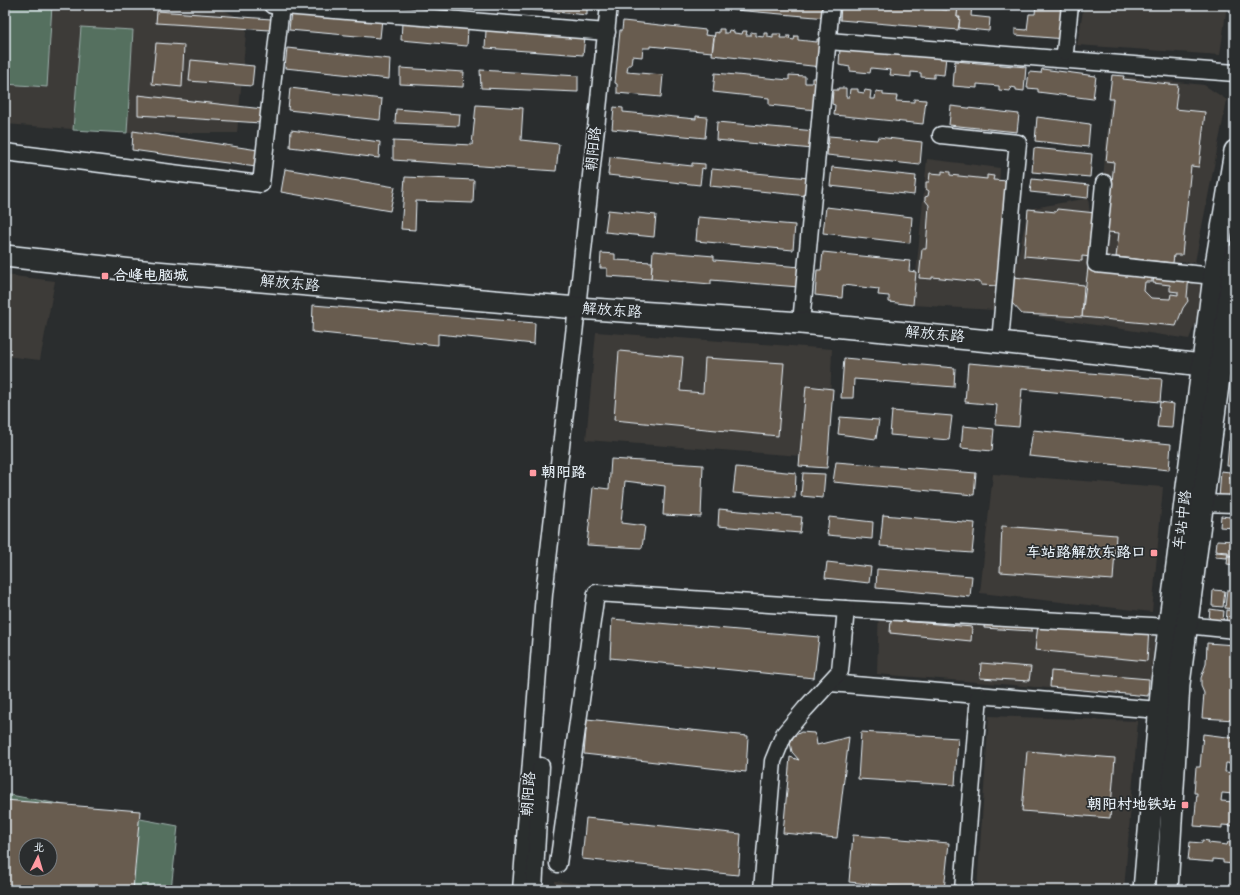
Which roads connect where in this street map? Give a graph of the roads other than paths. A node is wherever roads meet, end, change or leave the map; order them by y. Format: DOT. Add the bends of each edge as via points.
graph roads {
  1 [pos="277,5"];
  2 [pos="610,5"];
  3 [pos="617,5"];
  4 [pos="831,5"];
  5 [pos="1070,5"];
  6 [pos="607,32"];
  7 [pos="828,41"];
  8 [pos="1065,52"];
  9 [pos="1235,73"];
  10 [pos="941,135"];
  11 [pos="1235,151"];
  12 [pos="5,152"];
  13 [pos="1104,183"];
  14 [pos="5,242"];
  15 [pos="1235,255"];
  16 [pos="5,256"];
  17 [pos="1214,276"];
  18 [pos="581,302"];
  19 [pos="802,316"];
  20 [pos="1001,335"];
  21 [pos="1215,363"];
  22 [pos="1202,502"];
  23 [pos="1235,504"];
  24 [pos="846,609"];
  25 [pos="1178,626"];
  26 [pos="1235,630"];
  27 [pos="830,683"];
  28 [pos="979,695"];
  29 [pos="1159,710"];
  30 [pos="558,864"];
  31 [pos="521,890"];
  32 [pos="534,890"];
  33 [pos="762,890"];
  34 [pos="963,890"];
  35 [pos="1144,890"];
  36 [pos="1167,890"];
  1 -- 6 [label="street"];
  1 -- 12 [label="street" via="261,184"];
  2 -- 6 [label="street, 朝阳路"];
  3 -- 18 [label="street, 朝阳路"];
  4 -- 7 [label="street"];
  5 -- 8 [label="street"];
  6 -- 18 [label="street, 朝阳路"];
  7 -- 9 [label="street"];
  7 -- 19 [label="street"];
  10 -- 20 [label="street" via="1018,143"];
  11 -- 17 [label="main road, 车站中路"];
  13 -- 17 [label="street" via="1096,264"];
  14 -- 18 [label="main road, 解放东路"];
  15 -- 21 [label="main road, 车站中路"];
  16 -- 18 [label="main road, 解放东路" via="132,270"];
  17 -- 21 [label="main road, 车站中路"];
  18 -- 19 [label="main road, 解放东路"];
  18 -- 31 [label="street, 朝阳路" via="544,594"];
  18 -- 32 [label="street, 朝阳路" via="552,595"];
  19 -- 20 [label="main road, 解放东路"];
  20 -- 21 [label="main road, 解放东路"];
  21 -- 22 [label="main road, 车站中路"];
  21 -- 25 [label="main road, 车站中路"];
  22 -- 23 [label="street"];
  22 -- 25 [label="main road, 车站中路"];
  24 -- 25 [label="street"];
  24 -- 27 [label="street" via="840,671"];
  24 -- 30 [label="street" via="596,593"];
  25 -- 26 [label="street"];
  25 -- 29 [label="main road, 车站中路"];
  25 -- 36 [label="main road, 车站中路" via="1179,684"];
  27 -- 28 [label="street"];
  27 -- 33 [label="street" via="784,734 772,761"];
  28 -- 29 [label="street"];
  28 -- 34 [label="street"];
  29 -- 35 [label="main road, 车站中路"];
}
